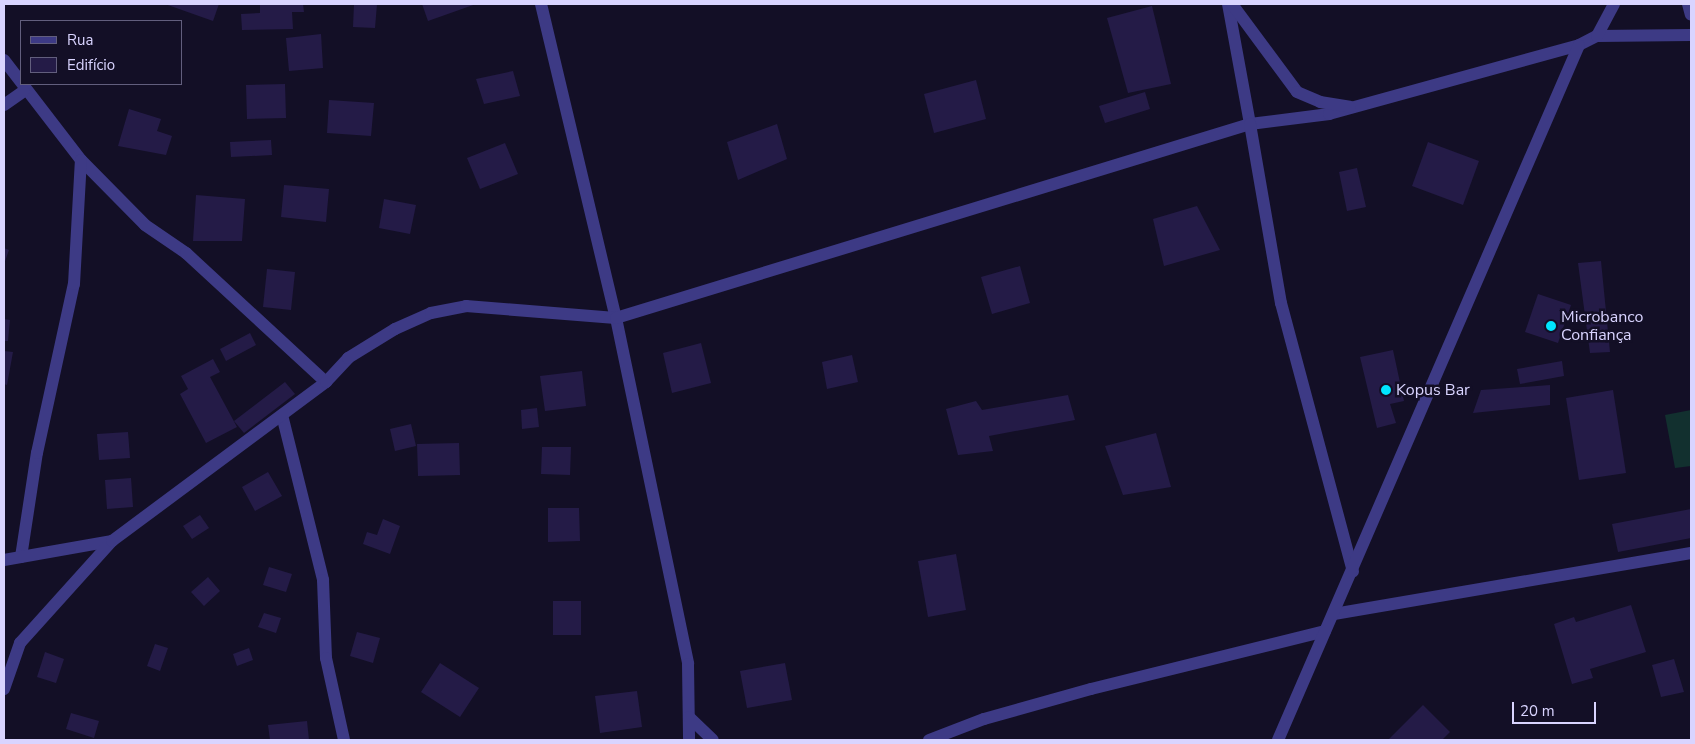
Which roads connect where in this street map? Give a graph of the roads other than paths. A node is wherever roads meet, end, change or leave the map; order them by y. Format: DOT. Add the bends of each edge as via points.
graph roads {
  1 [pos="541,4"];
  2 [pos="1228,4"];
  3 [pos="1232,4"];
  4 [pos="1614,4"];
  5 [pos="1688,4"];
  6 [pos="1691,15"];
  7 [pos="1597,36"];
  8 [pos="1691,36"];
  9 [pos="1579,45"];
  10 [pos="4,60"];
  11 [pos="20,85"];
  12 [pos="20,85"];
  13 [pos="24,91"];
  14 [pos="4,105"];
  15 [pos="1353,108"];
  16 [pos="1250,124"];
  17 [pos="81,160"];
  18 [pos="616,318"];
  19 [pos="326,382"];
  20 [pos="282,415"];
  21 [pos="112,541"];
  22 [pos="1691,553"];
  23 [pos="21,557"];
  24 [pos="4,560"];
  25 [pos="1353,571"];
  26 [pos="1334,614"];
  27 [pos="1325,631"];
  28 [pos="4,689"];
  29 [pos="689,717"];
  30 [pos="344,740"];
  31 [pos="689,740"];
  32 [pos="713,740"];
  33 [pos="929,740"];
  34 [pos="1278,740"];
  1 -- 18 [label="street"];
  2 -- 16 [label="street"];
  3 -- 15 [label="street" via="1297,92 1320,102"];
  4 -- 7 [label="street"];
  5 -- 6 [label="street"];
  7 -- 8 [label="street"];
  7 -- 9 [label="street"];
  9 -- 15 [label="street"];
  9 -- 25 [label="street"];
  10 -- 11 [label="street"];
  12 -- 13 [label="street"];
  13 -- 14 [label="street"];
  13 -- 17 [label="street"];
  15 -- 16 [label="street"];
  16 -- 18 [label="street"];
  16 -- 25 [label="street" via="1281,303"];
  17 -- 19 [label="street" via="145,224 186,253"];
  17 -- 23 [label="street" via="74,284 36,453"];
  18 -- 19 [label="street" via="466,306 431,313 348,358"];
  18 -- 29 [label="street" via="688,664"];
  19 -- 20 [label="street"];
  20 -- 21 [label="street"];
  20 -- 30 [label="street" via="323,580 326,658"];
  21 -- 23 [label="street"];
  21 -- 28 [label="street" via="20,643"];
  22 -- 26 [label="street"];
  23 -- 24 [label="street"];
  25 -- 26 [label="street"];
  26 -- 27 [label="street"];
  27 -- 33 [label="street" via="1091,689 984,719"];
  27 -- 34 [label="street"];
  29 -- 31 [label="street"];
  29 -- 32 [label="street"];
}
